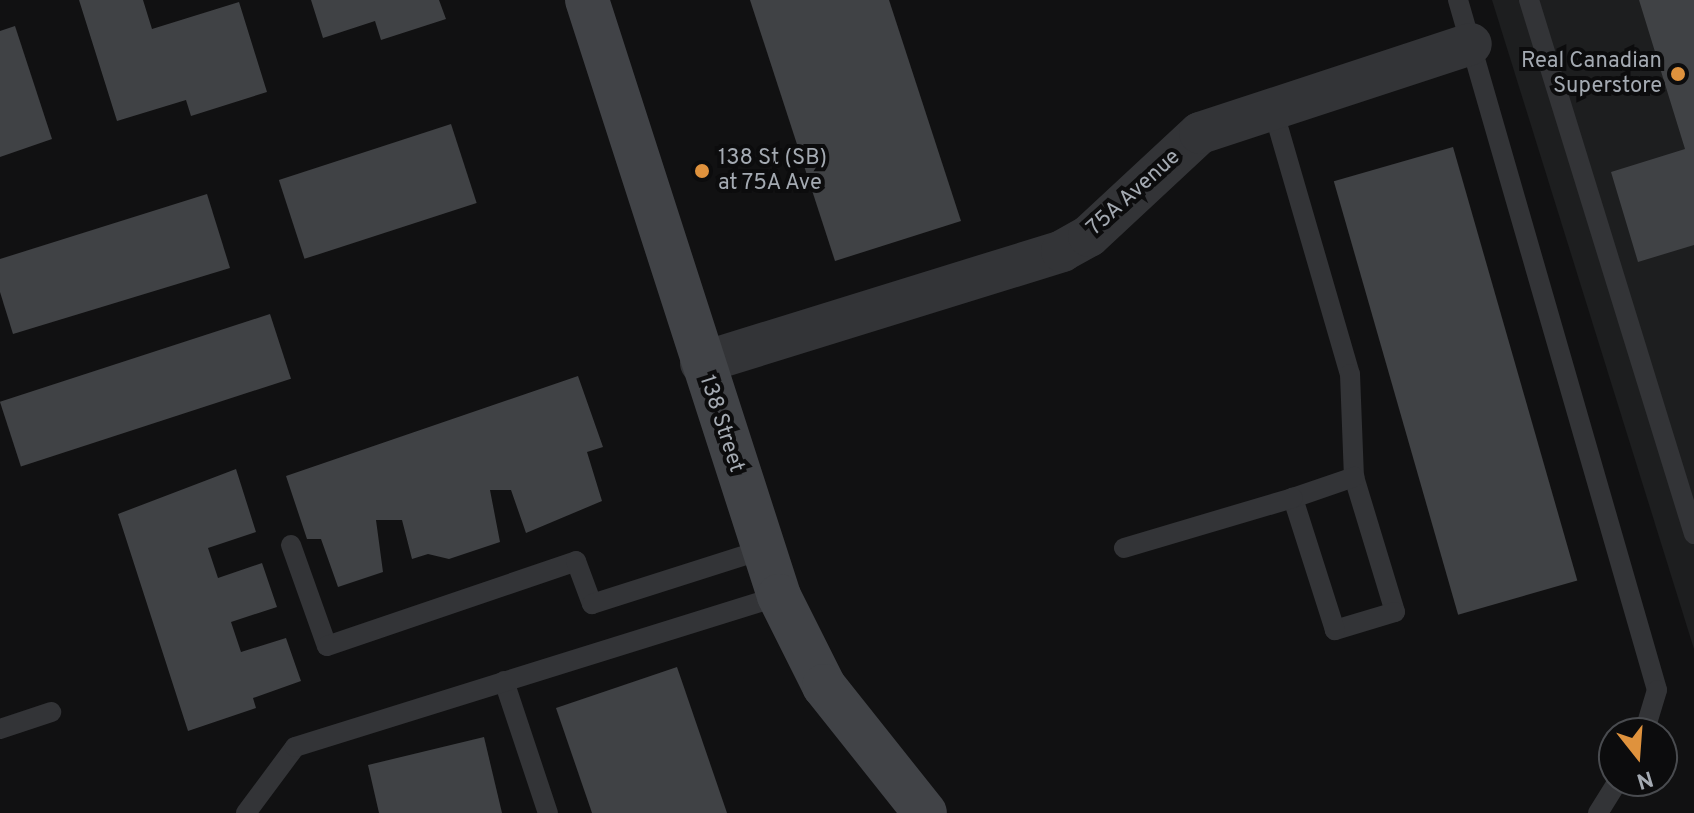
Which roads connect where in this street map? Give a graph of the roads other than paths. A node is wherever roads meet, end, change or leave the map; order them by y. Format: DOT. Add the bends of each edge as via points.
graph roads {
  1 [pos="587,0"];
  2 [pos="1458,0"];
  3 [pos="1529,0"];
  4 [pos="1471,44"];
  5 [pos="1272,106"];
  6 [pos="701,363"];
  7 [pos="1354,477"];
  8 [pos="1293,498"];
  9 [pos="1694,534"];
  10 [pos="291,545"];
  11 [pos="1124,548"];
  12 [pos="761,550"];
  13 [pos="779,596"];
  14 [pos="504,681"];
  15 [pos="51,712"];
  16 [pos="1649,717"];
  17 [pos="0,729"];
  18 [pos="246,813"];
  19 [pos="548,813"];
  20 [pos="925,813"];
  1 -- 6 [label="main road, 138 Street"];
  2 -- 4 [label="lane"];
  3 -- 9 [label="lane"];
  4 -- 5 [label="street, 75A Avenue"];
  4 -- 16 [label="lane" via="1657,690"];
  5 -- 6 [label="street, 75A Avenue" via="1200,133 1089,236 1062,251"];
  5 -- 7 [label="lane" via="1350,374"];
  6 -- 12 [label="main road, 138 Street"];
  7 -- 8 [label="lane"];
  7 -- 8 [label="lane" via="1395,612 1335,630"];
  8 -- 11 [label="lane"];
  10 -- 12 [label="lane" via="327,646 576,561 592,604"];
  12 -- 13 [label="main road, 138 Street"];
  13 -- 14 [label="lane"];
  13 -- 20 [label="main road, 138 Street" via="824,686"];
  14 -- 18 [label="lane" via="295,747"];
  14 -- 19 [label="lane"];
  15 -- 17 [label="lane"];
}
